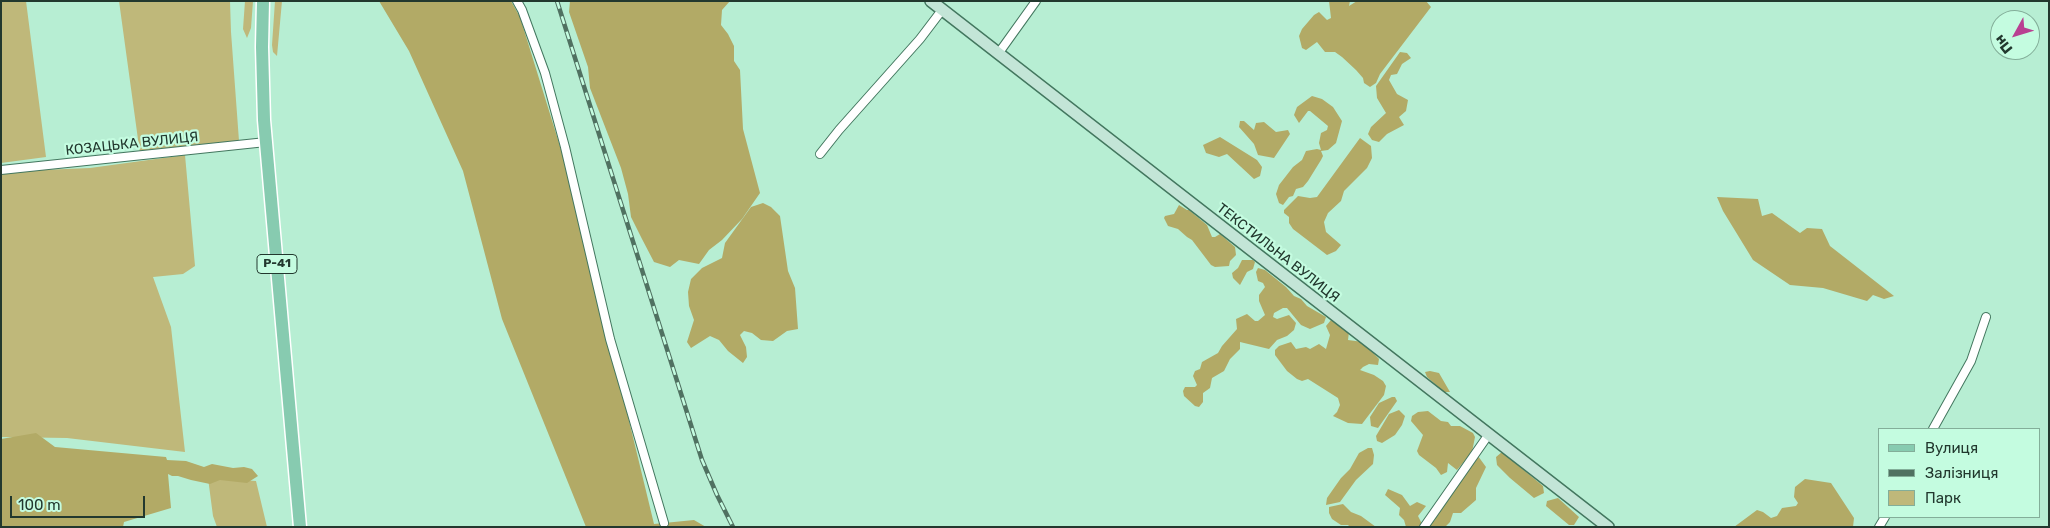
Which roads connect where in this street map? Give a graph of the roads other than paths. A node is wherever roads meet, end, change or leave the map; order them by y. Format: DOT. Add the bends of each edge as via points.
graph roads {
  1 [pos="263,1"];
  2 [pos="516,1"];
  3 [pos="930,1"];
  4 [pos="1036,1"];
  5 [pos="942,10"];
  6 [pos="998,54"];
  7 [pos="266,142"];
  8 [pos="820,154"];
  9 [pos="1,170"];
  10 [pos="1986,317"];
  11 [pos="1934,428"];
  12 [pos="1489,434"];
  13 [pos="664,523"];
  14 [pos="300,527"];
  15 [pos="1424,527"];
  16 [pos="1608,527"];
  1 -- 7 [label="main road, Р-41"];
  2 -- 13 [label="street" via="547,82 610,339"];
  3 -- 5 [label="street, ТЕКСТИЛЬНА ВУЛИЦЯ"];
  4 -- 6 [label="street"];
  5 -- 6 [label="street, ТЕКСТИЛЬНА ВУЛИЦЯ"];
  5 -- 8 [label="street"];
  6 -- 12 [label="street, ТЕКСТИЛЬНА ВУЛИЦЯ"];
  7 -- 9 [label="street, КОЗАЦЬКА ВУЛИЦЯ"];
  7 -- 14 [label="main road, Р-41"];
  10 -- 11 [label="street" via="1972,361"];
  12 -- 15 [label="street"];
  12 -- 16 [label="street, ТЕКСТИЛЬНА ВУЛИЦЯ"];
}
